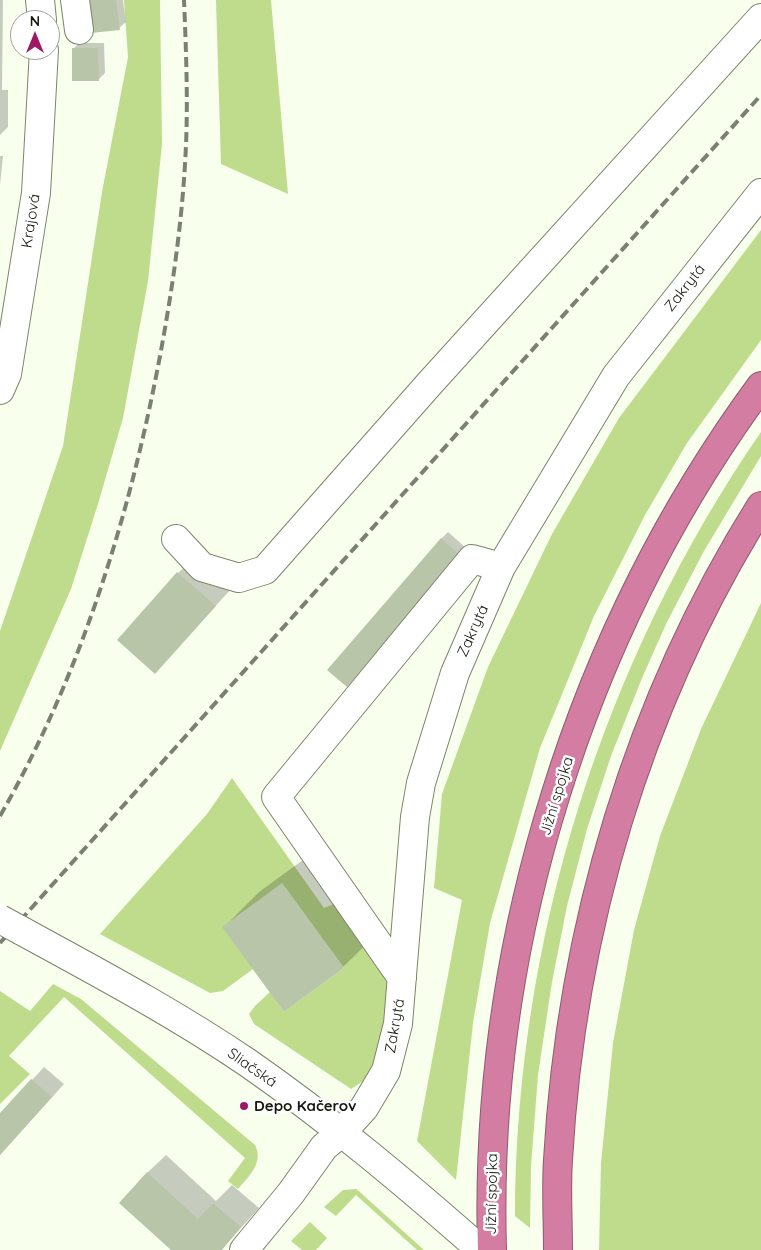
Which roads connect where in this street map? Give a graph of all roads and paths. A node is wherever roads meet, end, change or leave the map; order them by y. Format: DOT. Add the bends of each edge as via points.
graph roads {
  1 [pos="75,0"];
  2 [pos="761,18"];
  3 [pos="79,30"];
  4 [pos="43,60"];
  5 [pos="761,193"];
  6 [pos="761,386"];
  7 [pos="0,390"];
  8 [pos="761,506"];
  9 [pos="176,539"];
  10 [pos="501,567"];
  11 [pos="0,919"];
  12 [pos="402,978"];
  13 [pos="342,1132"];
  14 [pos="244,1250"];
  15 [pos="481,1250"];
  16 [pos="492,1250"];
  17 [pos="558,1250"];
  1 -- 3 [label="street"];
  2 -- 9 [label="street" via="265,570 238,578 202,567"];
  4 -- 7 [label="street, Krajová" via="36,193 7,374"];
  5 -- 10 [label="street, Zakrytá" via="616,376"];
  6 -- 16 [label="highway, Jižní spojka" via="703,472 663,541 597,680 571,750 544,838 514,965 502,1038 490,1198"];
  8 -- 17 [label="highway" via="704,606 673,671 639,755 601,876 572,1018 563,1090 557,1162"];
  10 -- 12 [label="street, Zakrytá" via="455,672 421,783"];
  10 -- 12 [label="street" via="472,559 276,797"];
  11 -- 13 [label="street, Sliačská, bridge" via="188,1024 248,1063"];
  12 -- 13 [label="street, Zakrytá" via="398,1024 386,1071 364,1108"];
  13 -- 14 [label="street, Zakrytá" via="324,1147"];
  13 -- 15 [label="street, Sliačská"];
}
